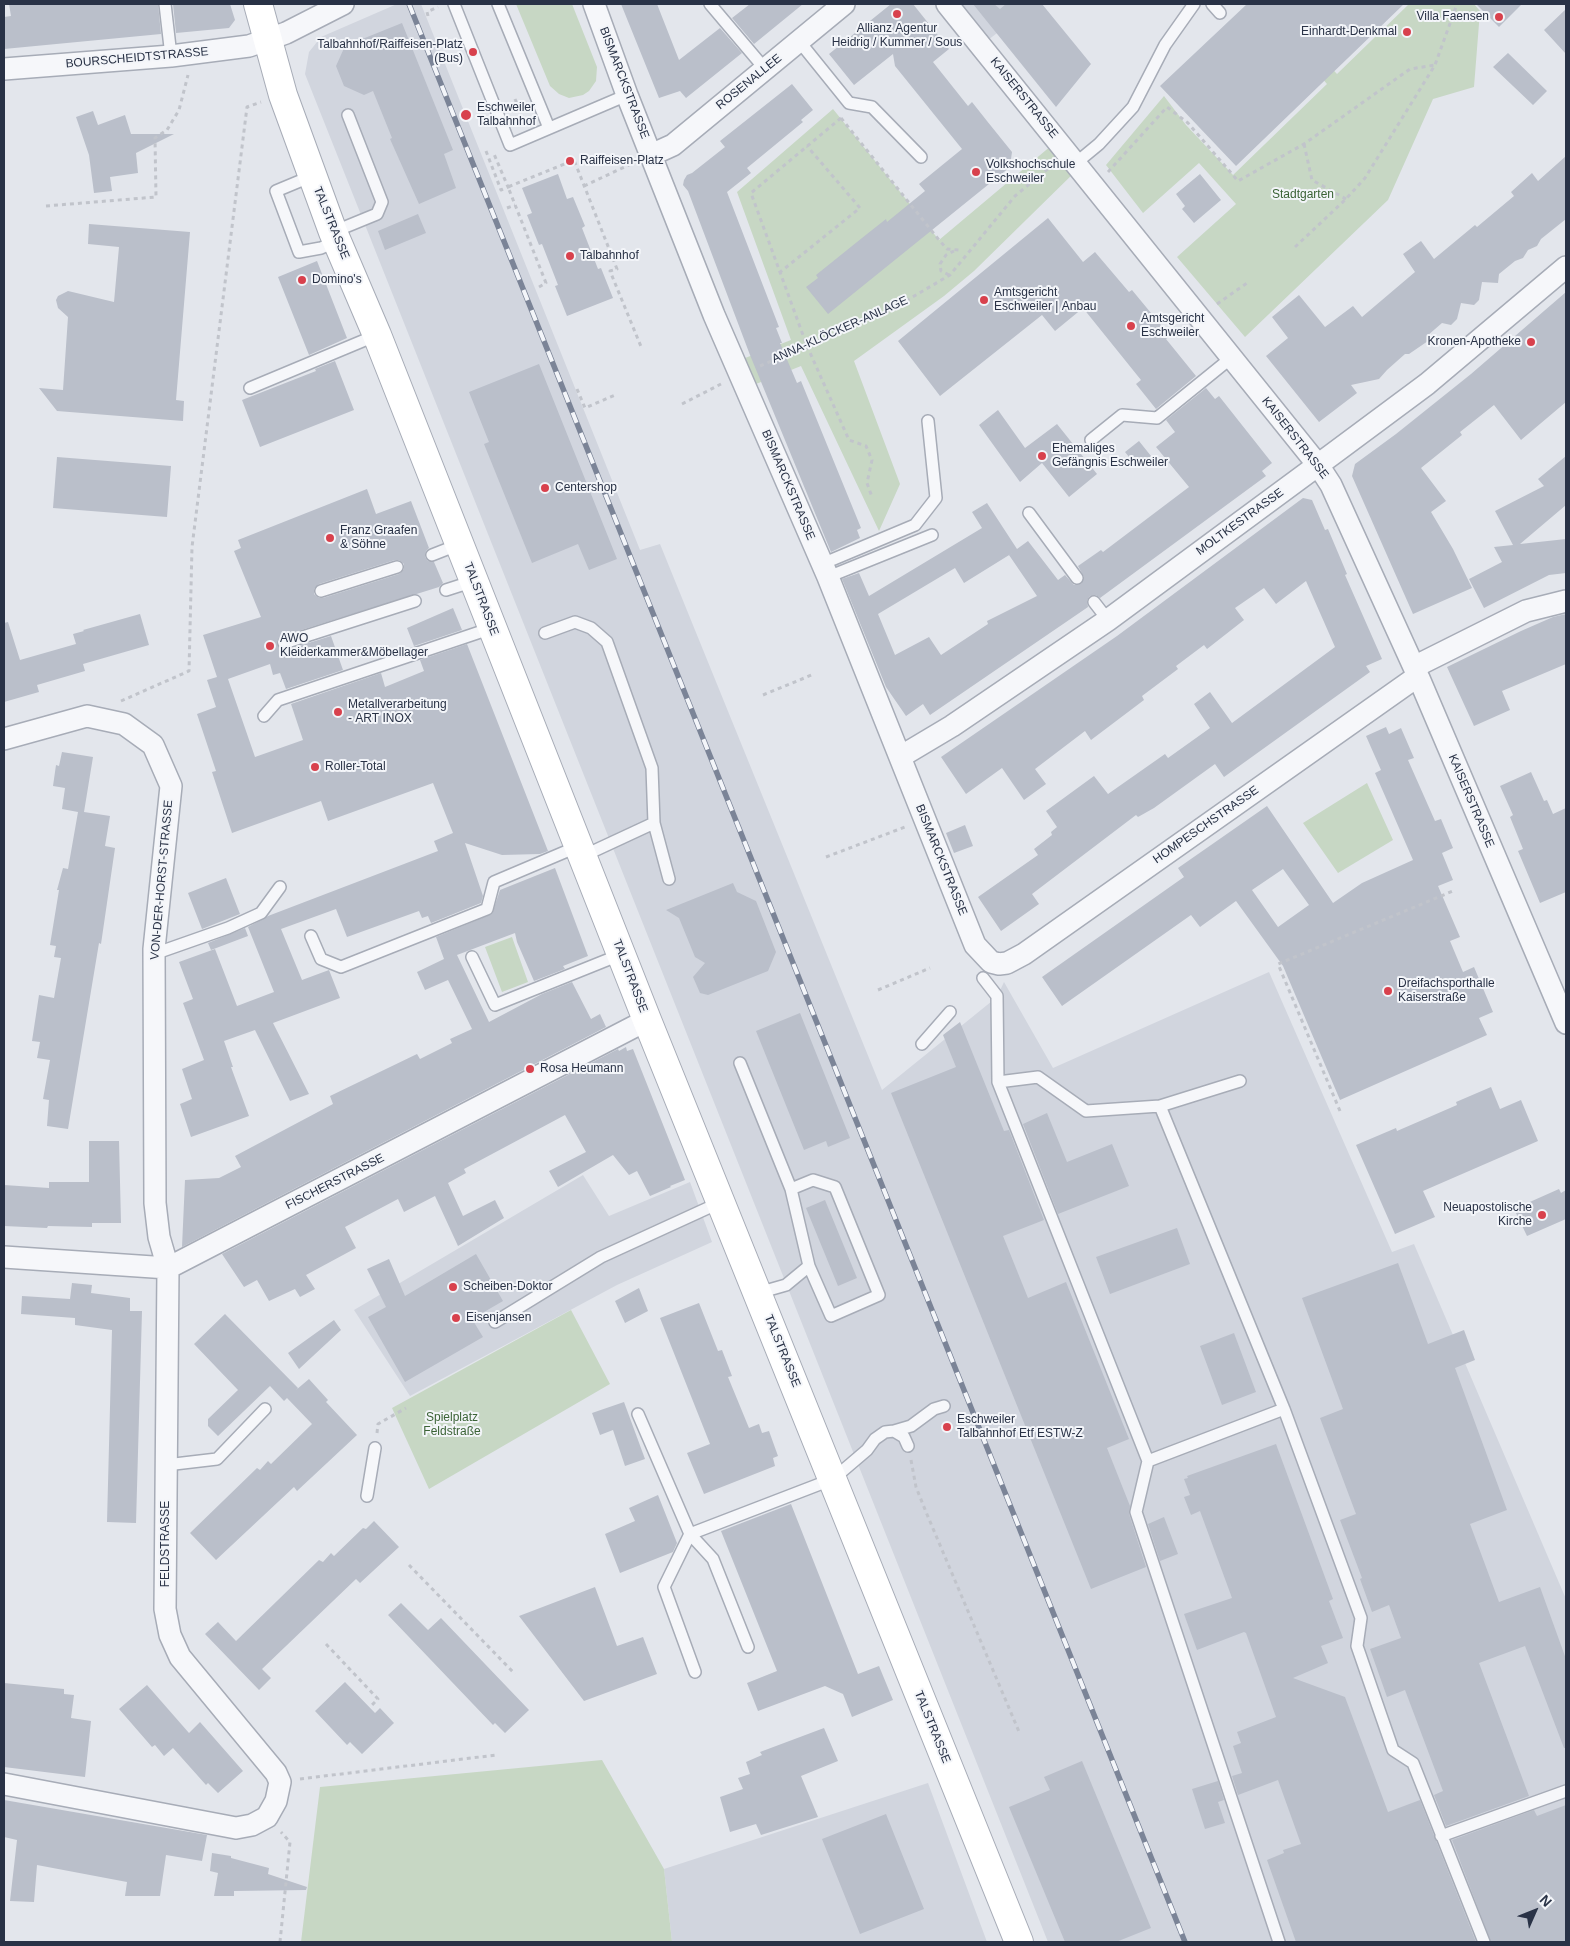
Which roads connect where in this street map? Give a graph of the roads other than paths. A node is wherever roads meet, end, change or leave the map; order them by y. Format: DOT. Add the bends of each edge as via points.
graph roads {
  1 [pos="165,4"];
  2 [pos="258,4"];
  3 [pos="343,4"];
  4 [pos="454,4"];
  5 [pos="498,4"];
  6 [pos="594,4"];
  7 [pos="710,4"];
  8 [pos="844,4"];
  9 [pos="947,4"];
  10 [pos="1194,4"];
  11 [pos="1212,4"];
  12 [pos="1220,12"];
  13 [pos="269,40"];
  14 [pos="799,41"];
  15 [pos="171,56"];
  16 [pos="4,69"];
  17 [pos="765,70"];
  18 [pos="627,95"];
  19 [pos="348,115"];
  20 [pos="549,128"];
  21 [pos="651,155"];
  22 [pos="920,157"];
  23 [pos="1072,158"];
  24 [pos="312,176"];
  25 [pos="335,237"];
  26 [pos="1566,267"];
  27 [pos="378,335"];
  28 [pos="1231,358"];
  29 [pos="250,388"];
  30 [pos="928,421"];
  31 [pos="1091,440"];
  32 [pos="1318,465"];
  33 [pos="1029,513"];
  34 [pos="932,535"];
  35 [pos="460,544"];
  36 [pos="432,555"];
  37 [pos="397,567"];
  38 [pos="825,571"];
  39 [pos="1076,578"];
  40 [pos="474,581"];
  41 [pos="446,590"];
  42 [pos="321,591"];
  43 [pos="414,601"];
  44 [pos="1566,601"];
  45 [pos="1094,602"];
  46 [pos="1108,620"];
  47 [pos="492,628"];
  48 [pos="545,633"];
  49 [pos="284,643"];
  50 [pos="1416,671"];
  51 [pos="264,716"];
  52 [pos="4,739"];
  53 [pos="900,757"];
  54 [pos="654,823"];
  55 [pos="581,851"];
  56 [pos="669,879"];
  57 [pos="280,887"];
  58 [pos="311,936"];
  59 [pos="154,954"];
  60 [pos="622,954"];
  61 [pos="472,957"];
  62 [pos="987,970"];
  63 [pos="950,1012"];
  64 [pos="647,1020"];
  65 [pos="1566,1023"];
  66 [pos="922,1044"];
  67 [pos="740,1063"];
  68 [pos="1240,1081"];
  69 [pos="998,1082"];
  70 [pos="1160,1106"];
  71 [pos="792,1189"];
  72 [pos="721,1202"];
  73 [pos="4,1257"];
  74 [pos="809,1266"];
  75 [pos="168,1268"];
  76 [pos="758,1293"];
  77 [pos="495,1322"];
  78 [pos="944,1406"];
  79 [pos="265,1409"];
  80 [pos="1284,1409"];
  81 [pos="638,1414"];
  82 [pos="894,1432"];
  83 [pos="908,1446"];
  84 [pos="375,1448"];
  85 [pos="1148,1461"];
  86 [pos="166,1465"];
  87 [pos="833,1479"];
  88 [pos="367,1496"];
  89 [pos="690,1534"];
  90 [pos="748,1647"];
  91 [pos="695,1672"];
  92 [pos="4,1784"];
  93 [pos="1566,1791"];
  94 [pos="1441,1836"];
  95 [pos="1019,1942"];
  96 [pos="1279,1942"];
  97 [pos="1484,1942"];
  1 -- 15 [label="lane"];
  2 -- 13 [label="main road, TALSTRASSE"];
  3 -- 13 [label="street, BOURSCHEIDTSTRASSE"];
  4 -- 20 [label="lane" via="510,145"];
  5 -- 20 [label="lane"];
  6 -- 18 [label="street, BISMARCKSTRASSE"];
  7 -- 17 [label="lane"];
  8 -- 14 [label="street, ROSENALLEE"];
  9 -- 23 [label="street, KAISERSTRASSE"];
  10 -- 23 [label="lane" via="1166,45 1133,107 1099,144"];
  11 -- 12 [label="lane"];
  13 -- 15 [label="street, BOURSCHEIDTSTRASSE" via="230,50"];
  13 -- 24 [label="main road, TALSTRASSE" via="283,94"];
  14 -- 17 [label="street, ROSENALLEE"];
  14 -- 22 [label="lane" via="848,103 872,107"];
  15 -- 16 [label="street, BOURSCHEIDTSTRASSE"];
  17 -- 21 [label="street, ROSENALLEE" via="672,145"];
  18 -- 20 [label="lane"];
  18 -- 21 [label="street, BISMARCKSTRASSE"];
  19 -- 25 [label="lane" via="382,202 377,214"];
  21 -- 38 [label="street, BISMARCKSTRASSE" via="714,315"];
  23 -- 28 [label="street, KAISERSTRASSE"];
  24 -- 25 [label="main road, TALSTRASSE"];
  24 -- 25 [label="lane" via="276,191 299,252 321,248"];
  25 -- 27 [label="main road, TALSTRASSE"];
  26 -- 32 [label="street, MOLTKESTRASSE" via="1427,384"];
  27 -- 29 [label="lane"];
  27 -- 35 [label="main road, TALSTRASSE"];
  28 -- 31 [label="lane" via="1156,418 1122,415"];
  28 -- 32 [label="street, KAISERSTRASSE"];
  30 -- 38 [label="lane" via="936,498 915,525"];
  32 -- 46 [label="street, MOLTKESTRASSE"];
  32 -- 50 [label="street, KAISERSTRASSE" via="1331,485"];
  33 -- 39 [label="lane"];
  34 -- 38 [label="lane"];
  35 -- 36 [label="lane"];
  35 -- 40 [label="main road, TALSTRASSE"];
  37 -- 42 [label="lane"];
  38 -- 53 [label="street, BISMARCKSTRASSE"];
  40 -- 41 [label="lane"];
  40 -- 47 [label="main road, TALSTRASSE"];
  43 -- 49 [label="lane"];
  44 -- 50 [label="street, HOMPESCHSTRASSE" via="1526,611"];
  45 -- 46 [label="lane"];
  46 -- 53 [label="street, MOLTKESTRASSE" via="952,726"];
  47 -- 51 [label="lane" via="278,700"];
  47 -- 55 [label="main road, TALSTRASSE"];
  48 -- 54 [label="lane" via="575,622 592,628 607,642 652,768"];
  50 -- 62 [label="street, HOMPESCHSTRASSE" via="1024,954"];
  50 -- 65 [label="street, KAISERSTRASSE"];
  52 -- 59 [label="street, VON-DER-HORST-STRASSE" via="86,716 124,724 153,745 171,786"];
  53 -- 62 [label="street, BISMARCKSTRASSE"];
  54 -- 55 [label="lane"];
  54 -- 56 [label="lane"];
  55 -- 58 [label="lane" via="494,882 487,908 341,967 321,959"];
  55 -- 60 [label="main road, TALSTRASSE"];
  57 -- 59 [label="lane" via="261,913"];
  59 -- 75 [label="street, VON-DER-HORST-STRASSE" via="155,1204"];
  60 -- 61 [label="lane" via="495,1005"];
  60 -- 64 [label="main road, TALSTRASSE"];
  62 -- 69 [label="lane" via="997,996"];
  63 -- 66 [label="lane"];
  64 -- 72 [label="main road, TALSTRASSE"];
  64 -- 75 [label="street, FISCHERSTRASSE"];
  67 -- 71 [label="lane"];
  68 -- 70 [label="lane"];
  69 -- 70 [label="lane" via="1038,1077 1086,1111"];
  69 -- 85 [label="lane"];
  70 -- 80 [label="lane"];
  71 -- 74 [label="lane"];
  71 -- 74 [label="lane" via="813,1180 835,1187 879,1295 831,1316"];
  72 -- 76 [label="main road, TALSTRASSE"];
  72 -- 77 [label="lane" via="601,1257"];
  73 -- 75 [label="street"];
  74 -- 76 [label="lane" via="786,1285"];
  75 -- 86 [label="street, FELDSTRASSE"];
  76 -- 87 [label="main road, TALSTRASSE"];
  78 -- 82 [label="lane" via="934,1409 912,1426"];
  79 -- 86 [label="lane" via="217,1459"];
  80 -- 85 [label="lane"];
  80 -- 94 [label="lane" via="1361,1618 1357,1646 1393,1750 1413,1763"];
  81 -- 89 [label="lane"];
  82 -- 83 [label="lane" via="904,1437"];
  82 -- 87 [label="lane" via="885,1432 875,1439"];
  84 -- 88 [label="lane"];
  85 -- 96 [label="lane" via="1136,1512"];
  86 -- 92 [label="street, FELDSTRASSE" via="165,1609 170,1635 180,1657 276,1773 280,1782 276,1801 267,1818 236,1828"];
  87 -- 89 [label="lane"];
  87 -- 95 [label="main road, TALSTRASSE"];
  89 -- 90 [label="lane" via="713,1559"];
  89 -- 91 [label="lane" via="664,1587"];
  93 -- 94 [label="lane"];
  94 -- 97 [label="lane"];
}
